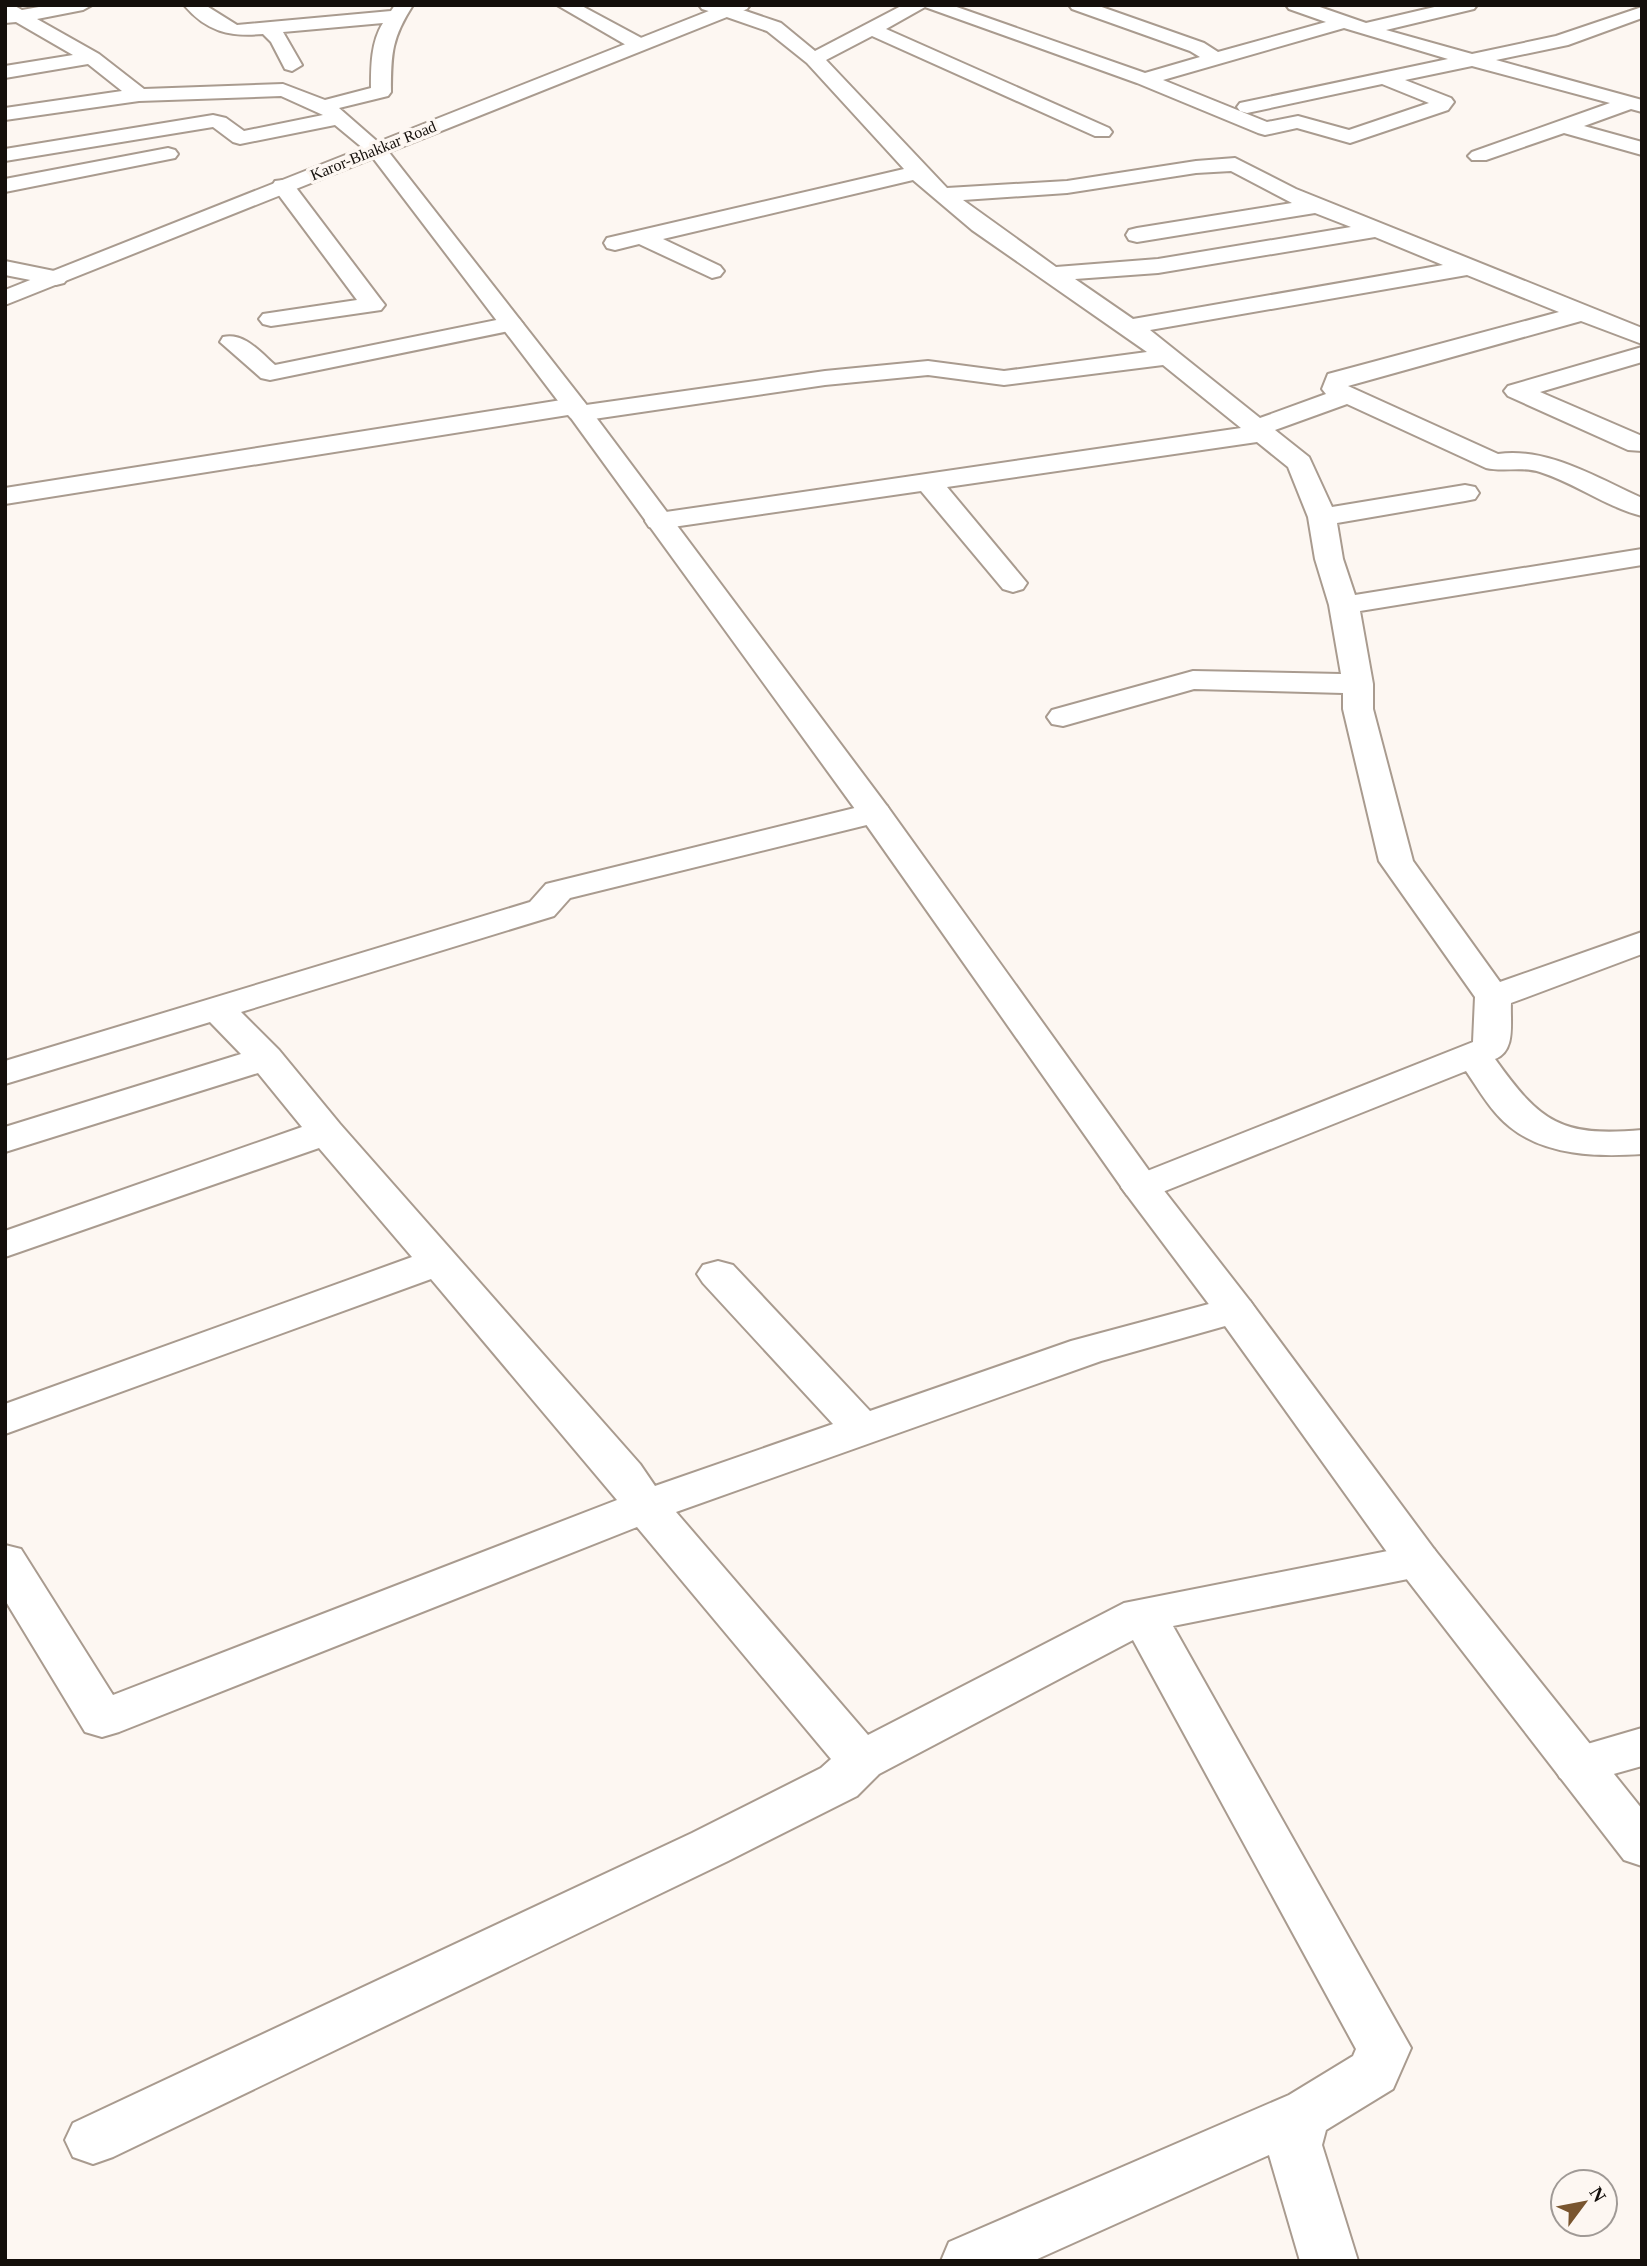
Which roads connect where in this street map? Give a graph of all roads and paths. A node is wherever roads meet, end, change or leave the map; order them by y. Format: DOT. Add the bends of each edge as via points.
graph roads {
  1 [pos="83,5"];
  2 [pos="193,5"];
  3 [pos="566,5"];
  4 [pos="917,5"];
  5 [pos="933,5"];
  6 [pos="1078,5"];
  7 [pos="1295,5"];
  8 [pos="1468,5"];
  9 [pos="726,7"];
  10 [pos="401,11"];
  11 [pos="1642,12"];
  12 [pos="10,14"];
  13 [pos="1345,22"];
  14 [pos="1365,28"];
  15 [pos="267,29"];
  16 [pos="873,30"];
  17 [pos="639,45"];
  18 [pos="92,58"];
  19 [pos="1215,58"];
  20 [pos="814,59"];
  21 [pos="1476,60"];
  22 [pos="292,65"];
  23 [pos="5,72"];
  24 [pos="1515,72"];
  25 [pos="1144,79"];
  26 [pos="1385,79"];
  27 [pos="1479,83"];
  28 [pos="1455,90"];
  29 [pos="139,95"];
  30 [pos="1432,97"];
  31 [pos="1638,99"];
  32 [pos="331,112"];
  33 [pos="1221,112"];
  34 [pos="5,114"];
  35 [pos="1562,126"];
  36 [pos="1102,132"];
  37 [pos="240,138"];
  38 [pos="217,143"];
  39 [pos="193,148"];
  40 [pos="1642,149"];
  41 [pos="377,150"];
  42 [pos="5,155"];
  43 [pos="1479,156"];
  44 [pos="1098,163"];
  45 [pos="919,172"];
  46 [pos="1139,176"];
  47 [pos="1116,180"];
  48 [pos="5,186"];
  49 [pos="283,186"];
  50 [pos="1161,192"];
  51 [pos="943,195"];
  52 [pos="1317,206"];
  53 [pos="1183,208"];
  54 [pos="1206,224"];
  55 [pos="1377,230"];
  56 [pos="1138,235"];
  57 [pos="642,237"];
  58 [pos="615,243"];
  59 [pos="1252,251"];
  60 [pos="1471,267"];
  61 [pos="5,268"];
  62 [pos="712,271"];
  63 [pos="1052,274"];
  64 [pos="56,278"];
  65 [pos="5,298"];
  66 [pos="1582,313"];
  67 [pos="271,319"];
  68 [pos="512,324"];
  69 [pos="1128,327"];
  70 [pos="1642,337"];
  71 [pos="232,342"];
  72 [pos="1642,355"];
  73 [pos="1168,357"];
  74 [pos="1349,395"];
  75 [pos="577,409"];
  76 [pos="1260,430"];
  77 [pos="1639,444"];
  78 [pos="1549,466"];
  79 [pos="928,482"];
  80 [pos="1465,492"];
  81 [pos="5,496"];
  82 [pos="1642,508"];
  83 [pos="1322,517"];
  84 [pos="659,521"];
  85 [pos="1642,556"];
  86 [pos="1013,583"];
  87 [pos="1344,605"];
  88 [pos="1359,684"];
  89 [pos="1063,716"];
  90 [pos="875,813"];
  91 [pos="1642,942"];
  92 [pos="1493,997"];
  93 [pos="217,1009"];
  94 [pos="1473,1055"];
  95 [pos="266,1058"];
  96 [pos="5,1073"];
  97 [pos="326,1132"];
  98 [pos="5,1140"];
  99 [pos="1642,1142"];
  100 [pos="1141,1187"];
  101 [pos="5,1245"];
  102 [pos="438,1262"];
  103 [pos="718,1274"];
  104 [pos="1235,1310"];
  105 [pos="5,1420"];
  106 [pos="862,1429"];
  107 [pos="645,1506"];
  108 [pos="5,1561"];
  109 [pos="1418,1562"];
  110 [pos="1141,1615"];
  111 [pos="1642,1747"];
  112 [pos="861,1761"];
  113 [pos="1578,1765"];
  114 [pos="1642,1846"];
  115 [pos="1307,2112"];
  116 [pos="93,2140"];
  117 [pos="970,2261"];
  118 [pos="1329,2261"];
  1 -- 12 [label="street"];
  2 -- 15 [label="street" via="229,30"];
  3 -- 17 [label="street"];
  4 -- 16 [label="street"];
  5 -- 25 [label="street"];
  6 -- 19 [label="street" via="1197,47"];
  7 -- 13 [label="street"];
  8 -- 14 [label="street"];
  9 -- 17 [label="street, Karor-Bhakkar Road"];
  9 -- 20 [label="street" via="774,27"];
  10 -- 15 [label="street"];
  10 -- 32 [label="street" via="387,32 381,92"];
  11 -- 21 [label="street" via="1561,41"];
  12 -- 18 [label="street"];
  13 -- 14 [label="street"];
  13 -- 19 [label="street"];
  14 -- 21 [label="street"];
  15 -- 22 [label="street" via="279,39"];
  16 -- 20 [label="street"];
  16 -- 36 [label="street"];
  17 -- 41 [label="street, Karor-Bhakkar Road"];
  18 -- 23 [label="street"];
  18 -- 29 [label="street"];
  19 -- 25 [label="street"];
  20 -- 45 [label="street"];
  21 -- 24 [label="street"];
  21 -- 26 [label="street"];
  24 -- 27 [label="street"];
  24 -- 31 [label="street" via="1602,96"];
  25 -- 33 [label="street"];
  26 -- 30 [label="street"];
  26 -- 33 [label="street"];
  28 -- 30 [label="street"];
  29 -- 32 [label="street" via="286,90"];
  29 -- 34 [label="street"];
  30 -- 33 [label="street" via="1444,102 1350,137 1298,122 1265,129"];
  31 -- 35 [label="street"];
  32 -- 37 [label="street"];
  32 -- 41 [label="street"];
  35 -- 40 [label="street"];
  35 -- 43 [label="street"];
  37 -- 38 [label="street"];
  37 -- 42 [label="street" via="213,121"];
  39 -- 48 [label="street"];
  41 -- 49 [label="street, Karor-Bhakkar Road"];
  41 -- 68 [label="street"];
  44 -- 47 [label="street"];
  45 -- 51 [label="street"];
  45 -- 57 [label="street"];
  46 -- 47 [label="street"];
  46 -- 50 [label="street"];
  46 -- 52 [label="street" via="1235,164"];
  47 -- 51 [label="street"];
  49 -- 64 [label="street, Karor-Bhakkar Road"];
  49 -- 67 [label="street" via="373,305"];
  51 -- 63 [label="street"];
  52 -- 54 [label="street"];
  52 -- 55 [label="street"];
  53 -- 54 [label="street"];
  54 -- 56 [label="street"];
  54 -- 59 [label="street"];
  55 -- 59 [label="street"];
  55 -- 60 [label="street"];
  57 -- 58 [label="street"];
  57 -- 62 [label="street"];
  59 -- 63 [label="street" via="1158,266"];
  60 -- 66 [label="street"];
  60 -- 69 [label="street"];
  61 -- 64 [label="street"];
  63 -- 69 [label="street"];
  64 -- 65 [label="street, Karor-Bhakkar Road"];
  66 -- 70 [label="street"];
  66 -- 74 [label="street" via="1337,379 1335,388"];
  68 -- 71 [label="street" via="270,373"];
  68 -- 75 [label="street"];
  69 -- 73 [label="street"];
  72 -- 77 [label="street" via="1517,391"];
  73 -- 75 [label="street" via="1004,378 928,368"];
  73 -- 76 [label="street"];
  74 -- 76 [label="street"];
  74 -- 78 [label="street" via="1495,462 1517,459"];
  75 -- 81 [label="street"];
  75 -- 84 [label="street"];
  76 -- 79 [label="street"];
  76 -- 83 [label="street" via="1300,463"];
  77 -- 78 [label="street"];
  78 -- 82 [label="street"];
  79 -- 84 [label="street"];
  79 -- 86 [label="street"];
  80 -- 83 [label="street"];
  83 -- 87 [label="street"];
  84 -- 90 [label="street"];
  85 -- 87 [label="street"];
  87 -- 88 [label="street"];
  88 -- 89 [label="street" via="1193,680 1182,671"];
  88 -- 92 [label="street" via="1358,709 1396,861"];
  90 -- 93 [label="street" via="558,891 542,909"];
  90 -- 100 [label="street"];
  91 -- 92 [label="street"];
  92 -- 94 [label="street" via="1491,1048"];
  93 -- 95 [label="street"];
  93 -- 96 [label="street"];
  94 -- 99 [label="street" via="1522,1118 1547,1134 1605,1146"];
  94 -- 100 [label="street"];
  95 -- 97 [label="street"];
  95 -- 98 [label="street"];
  97 -- 101 [label="street"];
  97 -- 102 [label="street"];
  100 -- 104 [label="street"];
  102 -- 105 [label="street"];
  102 -- 107 [label="street" via="624,1475"];
  103 -- 106 [label="street"];
  104 -- 106 [label="street" via="1086,1351"];
  104 -- 109 [label="street"];
  106 -- 107 [label="street"];
  107 -- 108 [label="street" via="102,1719"];
  107 -- 112 [label="street"];
  109 -- 110 [label="street"];
  109 -- 113 [label="street"];
  110 -- 112 [label="street"];
  110 -- 115 [label="street" via="1384,2048 1373,2072"];
  111 -- 113 [label="street"];
  112 -- 116 [label="street" via="839,1782 722,1842"];
  113 -- 114 [label="street"];
  115 -- 117 [label="street"];
  115 -- 118 [label="street" via="1301,2116 1294,2145"];
}
